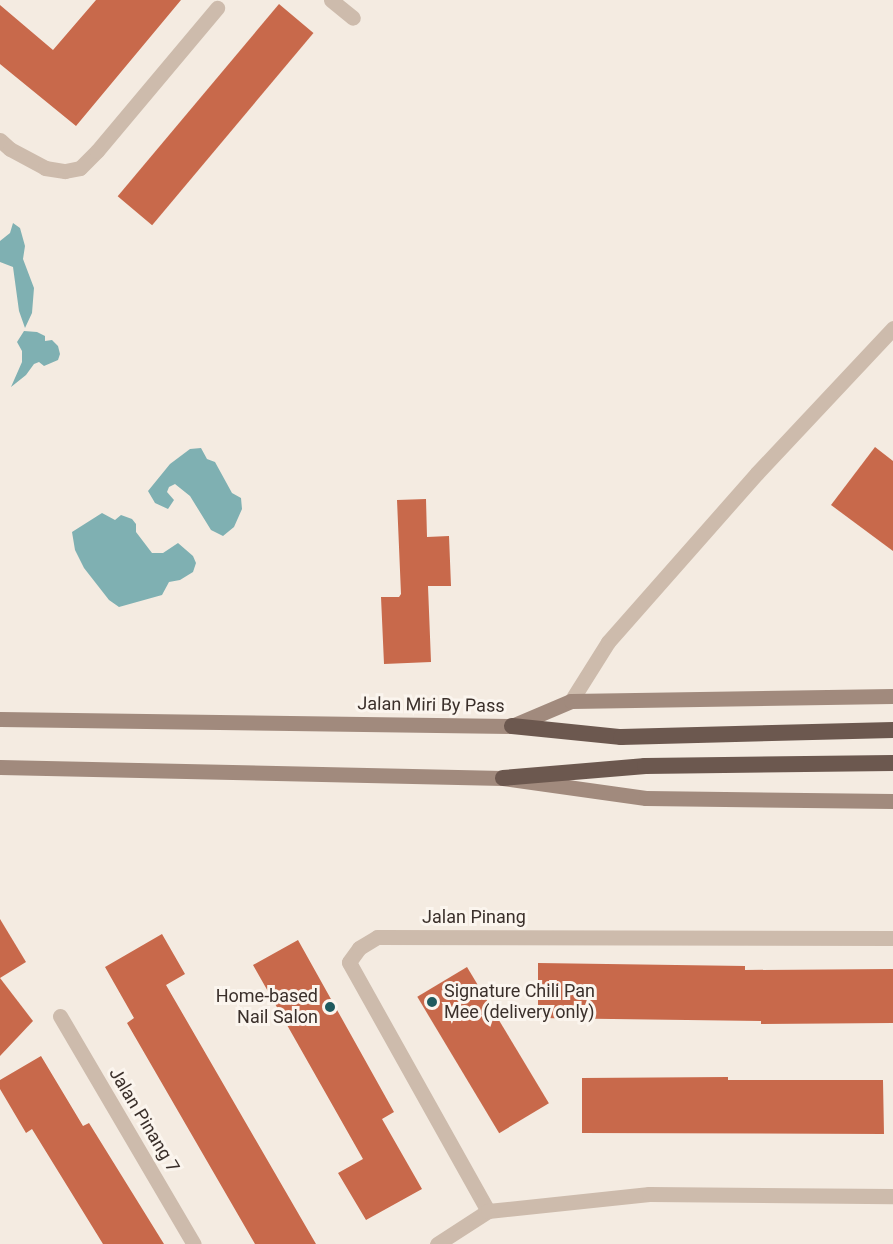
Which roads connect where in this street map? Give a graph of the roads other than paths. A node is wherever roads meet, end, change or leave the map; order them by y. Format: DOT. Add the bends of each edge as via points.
graph roads {
  1 [pos="332,0"];
  2 [pos="217,8"];
  3 [pos="353,18"];
  4 [pos="0,140"];
  5 [pos="893,328"];
  6 [pos="893,696"];
  7 [pos="571,701"];
  8 [pos="0,719"];
  9 [pos="512,726"];
  10 [pos="893,730"];
  11 [pos="893,763"];
  12 [pos="0,767"];
  13 [pos="503,778"];
  14 [pos="893,801"];
  15 [pos="893,938"];
  16 [pos="60,1016"];
  17 [pos="893,1196"];
  18 [pos="488,1211"];
  19 [pos="194,1244"];
  20 [pos="437,1244"];
  1 -- 3 [label="street"];
  2 -- 4 [label="street" via="80,168 45,168"];
  5 -- 7 [label="street" via="757,473 608,642"];
  6 -- 7 [label="main road, Jalan Miri By Pass"];
  7 -- 9 [label="main road, Jalan Miri By Pass"];
  8 -- 9 [label="main road, Jalan Miri By Pass"];
  9 -- 10 [label="highway" via="621,737"];
  11 -- 13 [label="highway" via="645,766"];
  12 -- 13 [label="main road"];
  13 -- 14 [label="main road" via="646,798"];
  15 -- 18 [label="street, Jalan Pinang" via="377,937 359,948 350,962"];
  16 -- 19 [label="street, Jalan Pinang 7"];
  17 -- 18 [label="street" via="649,1194"];
  18 -- 20 [label="street"];
}
